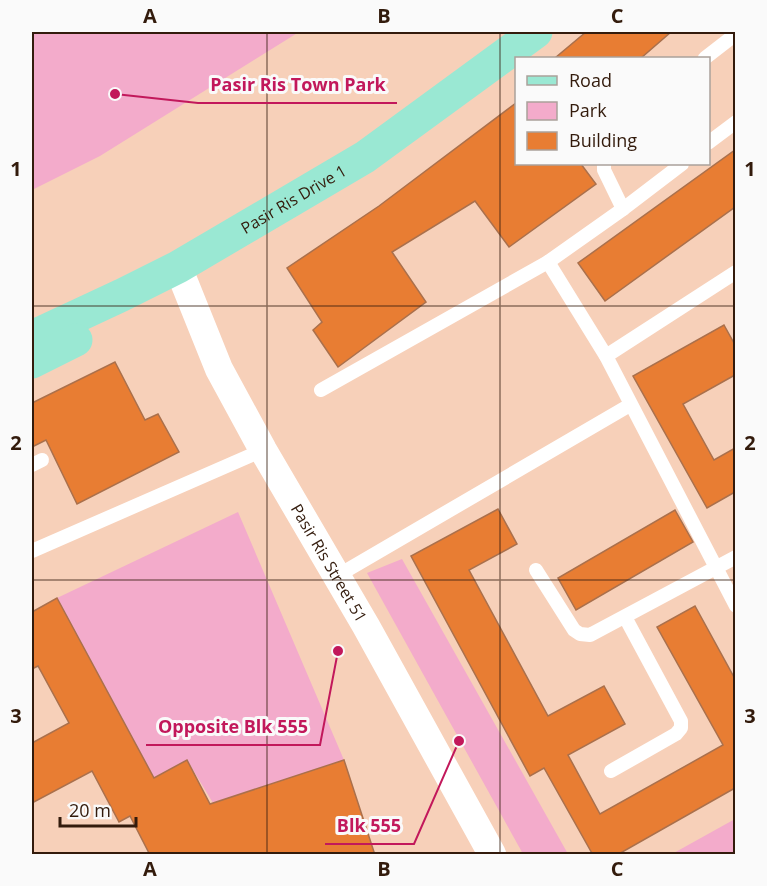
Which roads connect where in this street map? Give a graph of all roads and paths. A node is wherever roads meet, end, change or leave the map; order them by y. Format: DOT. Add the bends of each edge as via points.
graph roads {
  1 [pos="536,32"];
  2 [pos="557,32"];
  3 [pos="735,34"];
  4 [pos="525,57"];
  5 [pos="706,57"];
  6 [pos="515,66"];
  7 [pos="735,122"];
  8 [pos="710,141"];
  9 [pos="604,165"];
  10 [pos="681,165"];
  11 [pos="623,209"];
  12 [pos="548,262"];
  13 [pos="734,276"];
  14 [pos="181,277"];
  15 [pos="32,337"];
  16 [pos="606,356"];
  17 [pos="32,362"];
  18 [pos="321,390"];
  19 [pos="630,405"];
  20 [pos="262,450"];
  21 [pos="32,548"];
  22 [pos="735,557"];
  23 [pos="715,568"];
  24 [pos="536,570"];
  25 [pos="337,576"];
  26 [pos="735,606"];
  27 [pos="625,617"];
  28 [pos="611,771"];
  29 [pos="492,855"];
  1 -- 14 [label="main road, Pasir Ris Drive 1" via="365,157"];
  2 -- 4 [label="main road"];
  3 -- 5 [label="lane"];
  6 -- 14 [label="main road, Pasir Ris Drive 1" via="473,101 273,234"];
  7 -- 8 [label="lane"];
  9 -- 11 [label="lane"];
  10 -- 11 [label="lane"];
  11 -- 12 [label="lane"];
  12 -- 16 [label="lane"];
  12 -- 18 [label="lane"];
  13 -- 16 [label="lane"];
  14 -- 15 [label="main road, Pasir Ris Drive 1"];
  14 -- 17 [label="main road, Pasir Ris Drive 1"];
  14 -- 20 [label="street, Pasir Ris Street 51" via="219,369"];
  16 -- 19 [label="lane"];
  19 -- 23 [label="lane"];
  19 -- 25 [label="lane"];
  20 -- 21 [label="lane"];
  20 -- 25 [label="street, Pasir Ris Street 51"];
  22 -- 23 [label="lane"];
  23 -- 26 [label="lane"];
  23 -- 27 [label="lane"];
  24 -- 27 [label="lane" via="580,634 590,634"];
  25 -- 29 [label="street, Pasir Ris Street 51"];
  27 -- 28 [label="lane" via="681,721 681,728"];
}
